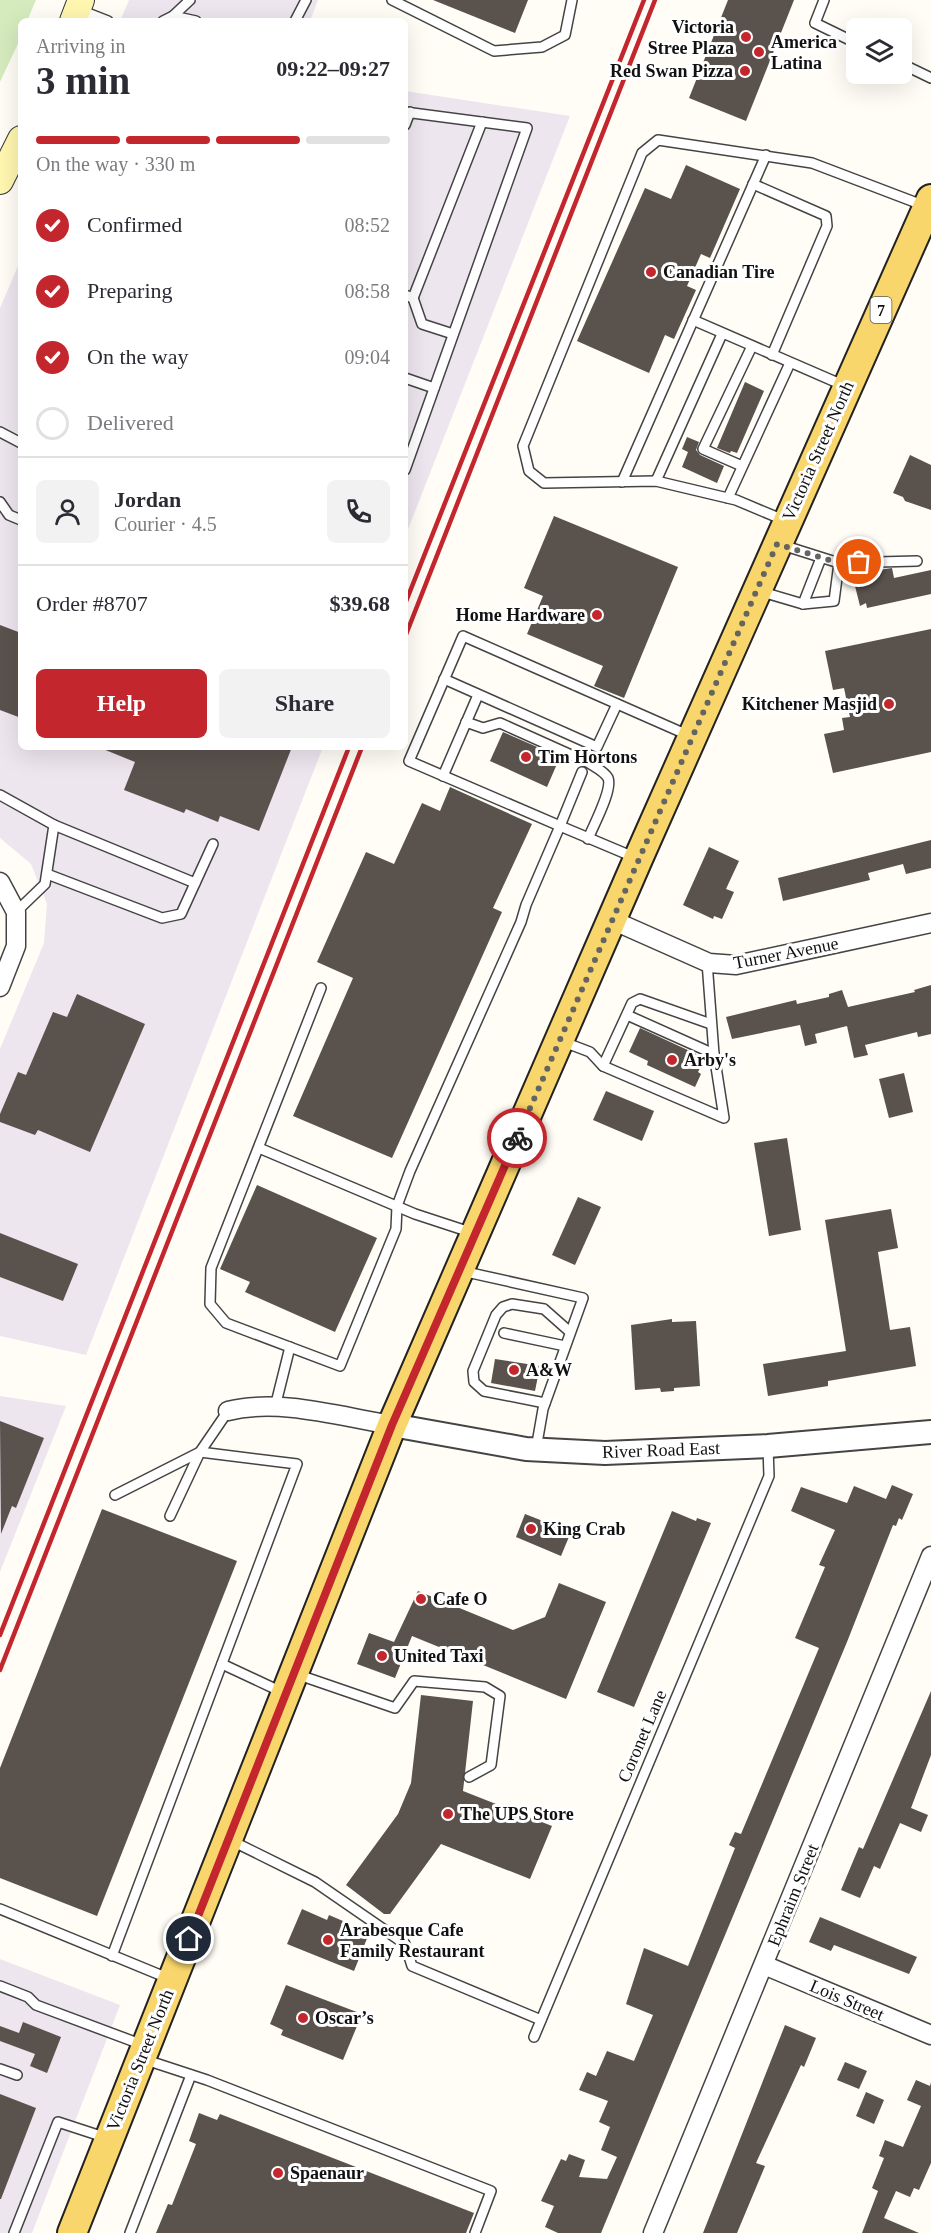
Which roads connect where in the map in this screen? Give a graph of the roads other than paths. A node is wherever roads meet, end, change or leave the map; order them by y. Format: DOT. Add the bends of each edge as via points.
graph roads {
  1 [pos="190,0"];
  2 [pos="306,0"];
  3 [pos="392,0"];
  4 [pos="572,0"];
  5 [pos="824,0"];
  6 [pos="77,10"];
  7 [pos="173,16"];
  8 [pos="100,18"];
  9 [pos="169,18"];
  10 [pos="182,18"];
  11 [pos="297,18"];
  12 [pos="846,38"];
  13 [pos="912,69"];
  14 [pos="931,78"];
  15 [pos="408,112"];
  16 [pos="482,122"];
  17 [pos="18,145"];
  18 [pos="766,155"];
  19 [pos="0,181"];
  20 [pos="753,184"];
  21 [pos="929,203"];
  22 [pos="409,296"];
  23 [pos="693,320"];
  24 [pos="723,333"];
  25 [pos="453,334"];
  26 [pos="752,346"];
  27 [pos="772,355"];
  28 [pos="790,363"];
  29 [pos="408,379"];
  30 [pos="847,387"];
  31 [pos="434,388"];
  32 [pos="757,408"];
  33 [pos="767,413"];
  34 [pos="717,421"];
  35 [pos="727,425"];
  36 [pos="0,432"];
  37 [pos="746,433"];
  38 [pos="756,438"];
  39 [pos="18,441"];
  40 [pos="408,452"];
  41 [pos="742,466"];
  42 [pos="656,481"];
  43 [pos="622,482"];
  44 [pos="728,498"];
  45 [pos="0,502"];
  46 [pos="18,519"];
  47 [pos="782,532"];
  48 [pos="821,558"];
  49 [pos="917,561"];
  50 [pos="839,563"];
  51 [pos="757,591"];
  52 [pos="803,604"];
  53 [pos="444,679"];
  54 [pos="478,695"];
  55 [pos="617,704"];
  56 [pos="466,722"];
  57 [pos="692,737"];
  58 [pos="582,772"];
  59 [pos="442,776"];
  60 [pos="0,795"];
  61 [pos="54,825"];
  62 [pos="560,826"];
  63 [pos="588,839"];
  64 [pos="213,844"];
  65 [pos="638,859"];
  66 [pos="47,874"];
  67 [pos="0,882"];
  68 [pos="195,883"];
  69 [pos="16,912"];
  70 [pos="612,920"];
  71 [pos="931,923"];
  72 [pos="707,962"];
  73 [pos="0,987"];
  74 [pos="321,988"];
  75 [pos="627,1015"];
  76 [pos="711,1024"];
  77 [pos="559,1041"];
  78 [pos="714,1054"];
  79 [pos="603,1066"];
  80 [pos="259,1148"];
  81 [pos="397,1206"];
  82 [pos="476,1234"];
  83 [pos="460,1270"];
  84 [pos="570,1332"];
  85 [pos="504,1333"];
  86 [pos="566,1346"];
  87 [pos="290,1347"];
  88 [pos="545,1403"];
  89 [pos="275,1407"];
  90 [pos="228,1411"];
  91 [pos="392,1425"];
  92 [pos="931,1432"];
  93 [pos="768,1446"];
  94 [pos="536,1449"];
  95 [pos="200,1452"];
  96 [pos="115,1495"];
  97 [pos="170,1516"];
  98 [pos="931,1556"];
  99 [pos="222,1664"];
  100 [pos="290,1684"];
  101 [pos="470,1777"];
  102 [pos="228,1839"];
  103 [pos="0,1909"];
  104 [pos="112,1956"];
  105 [pos="764,1965"];
  106 [pos="172,1980"];
  107 [pos="0,1986"];
  108 [pos="541,2020"];
  109 [pos="931,2035"];
  110 [pos="534,2037"];
  111 [pos="143,2052"];
  112 [pos="0,2069"];
  113 [pos="17,2075"];
  114 [pos="191,2075"];
  115 [pos="109,2139"];
  116 [pos="14,2233"];
  117 [pos="72,2233"];
  118 [pos="130,2233"];
  119 [pos="475,2233"];
  120 [pos="653,2233"];
  1 -- 7 [label="lane"];
  2 -- 11 [label="lane"];
  3 -- 4 [label="lane" via="494,51 542,47 565,35"];
  5 -- 12 [label="lane" via="814,23"];
  6 -- 8 [label="lane"];
  7 -- 9 [label="lane"];
  7 -- 10 [label="lane"];
  13 -- 14 [label="lane"];
  15 -- 16 [label="lane"];
  16 -- 22 [label="lane"];
  16 -- 25 [label="lane" via="527,128"];
  17 -- 19 [label="main road"];
  18 -- 20 [label="lane"];
  18 -- 21 [label="lane" via="812,163"];
  18 -- 43 [label="lane" via="658,140 642,153 523,446 529,471 544,483"];
  20 -- 23 [label="lane"];
  20 -- 27 [label="lane" via="826,216 827,226"];
  21 -- 30 [label="main road, Victoria Street North / 7"];
  22 -- 25 [label="lane" via="422,324"];
  23 -- 24 [label="lane"];
  23 -- 43 [label="lane"];
  24 -- 26 [label="lane"];
  24 -- 42 [label="lane"];
  25 -- 31 [label="lane"];
  26 -- 27 [label="lane"];
  26 -- 34 [label="lane" via="733,399"];
  27 -- 28 [label="lane"];
  28 -- 30 [label="lane"];
  28 -- 33 [label="lane"];
  29 -- 31 [label="lane"];
  30 -- 47 [label="main road, Victoria Street North / 7"];
  31 -- 40 [label="lane"];
  32 -- 33 [label="lane"];
  33 -- 38 [label="lane"];
  34 -- 35 [label="lane"];
  34 -- 41 [label="lane" via="704,449"];
  36 -- 39 [label="lane"];
  37 -- 38 [label="lane"];
  38 -- 41 [label="lane"];
  41 -- 44 [label="lane"];
  42 -- 43 [label="lane"];
  42 -- 44 [label="lane"];
  44 -- 47 [label="lane"];
  45 -- 46 [label="lane" via="9,515"];
  47 -- 48 [label="lane"];
  47 -- 51 [label="main road, Victoria Street North / 7"];
  48 -- 50 [label="lane"];
  48 -- 52 [label="lane"];
  49 -- 50 [label="lane"];
  50 -- 52 [label="lane" via="834,601"];
  51 -- 52 [label="lane"];
  51 -- 57 [label="main road, Victoria Street North / 7"];
  53 -- 54 [label="lane"];
  53 -- 55 [label="lane" via="463,636"];
  53 -- 59 [label="lane" via="409,761"];
  54 -- 55 [label="lane" via="597,747"];
  54 -- 56 [label="lane"];
  55 -- 57 [label="lane"];
  56 -- 59 [label="lane"];
  56 -- 63 [label="lane" via="483,728 500,723 602,771 609,788"];
  57 -- 65 [label="main road, Victoria Street North / 7"];
  58 -- 62 [label="lane"];
  59 -- 62 [label="lane"];
  60 -- 61 [label="lane"];
  61 -- 66 [label="lane"];
  61 -- 68 [label="lane"];
  62 -- 63 [label="lane"];
  62 -- 81 [label="lane"];
  63 -- 65 [label="lane"];
  64 -- 68 [label="lane"];
  65 -- 70 [label="main road, Victoria Street North / 7"];
  66 -- 68 [label="lane" via="162,918 181,914"];
  66 -- 69 [label="lane" via="45,884"];
  67 -- 69 [label="street"];
  69 -- 73 [label="street" via="16,946"];
  70 -- 72 [label="street, Turner Avenue"];
  70 -- 77 [label="main road, Victoria Street North / 7"];
  71 -- 72 [label="street, Turner Avenue" via="736,965"];
  72 -- 76 [label="lane"];
  74 -- 80 [label="lane"];
  75 -- 76 [label="lane" via="632,1003 640,999"];
  75 -- 78 [label="lane"];
  75 -- 79 [label="lane"];
  76 -- 78 [label="lane"];
  77 -- 79 [label="lane" via="590,1052"];
  77 -- 82 [label="main road, Victoria Street North / 7"];
  78 -- 79 [label="lane" via="724,1118"];
  80 -- 81 [label="lane"];
  80 -- 87 [label="lane" via="211,1268 210,1304 226,1323"];
  81 -- 82 [label="lane"];
  81 -- 87 [label="lane" via="396,1229 340,1366"];
  82 -- 83 [label="main road, Victoria Street North / 7"];
  83 -- 84 [label="lane" via="583,1298"];
  83 -- 91 [label="main road, Victoria Street North / 7"];
  84 -- 86 [label="lane"];
  84 -- 88 [label="lane" via="544,1310 503,1306 473,1371 474,1382 484,1391"];
  85 -- 86 [label="lane"];
  86 -- 88 [label="lane"];
  87 -- 89 [label="lane"];
  88 -- 94 [label="lane"];
  89 -- 90 [label="street"];
  89 -- 91 [label="street"];
  90 -- 95 [label="lane"];
  91 -- 94 [label="street, River Road East"];
  91 -- 100 [label="main road, Victoria Street North / 7"];
  92 -- 93 [label="street, River Road East"];
  93 -- 94 [label="street, River Road East" via="605,1453"];
  93 -- 108 [label="lane, Coronet Lane" via="769,1476"];
  95 -- 96 [label="lane"];
  95 -- 97 [label="lane"];
  95 -- 99 [label="lane" via="297,1464"];
  98 -- 105 [label="street, Ephraim Street"];
  99 -- 100 [label="lane"];
  99 -- 104 [label="lane"];
  100 -- 101 [label="lane" via="395,1708 414,1681 493,1691 500,1696 491,1766"];
  100 -- 102 [label="main road, Victoria Street North / 7"];
  102 -- 106 [label="main road, Victoria Street North / 7"];
  102 -- 108 [label="lane" via="315,1882 405,1944 412,1966"];
  103 -- 104 [label="lane"];
  104 -- 106 [label="lane"];
  105 -- 109 [label="street, Lois Street"];
  105 -- 120 [label="street, Ephraim Street"];
  106 -- 111 [label="main road, Victoria Street North / 7"];
  107 -- 111 [label="lane"];
  108 -- 110 [label="lane, Coronet Lane"];
  111 -- 114 [label="lane"];
  111 -- 115 [label="main road, Victoria Street North / 7"];
  112 -- 113 [label="lane"];
  114 -- 118 [label="lane"];
  114 -- 119 [label="lane" via="490,2191"];
  115 -- 116 [label="lane" via="58,2122"];
  115 -- 117 [label="main road, Victoria Street North / 7"];
}
